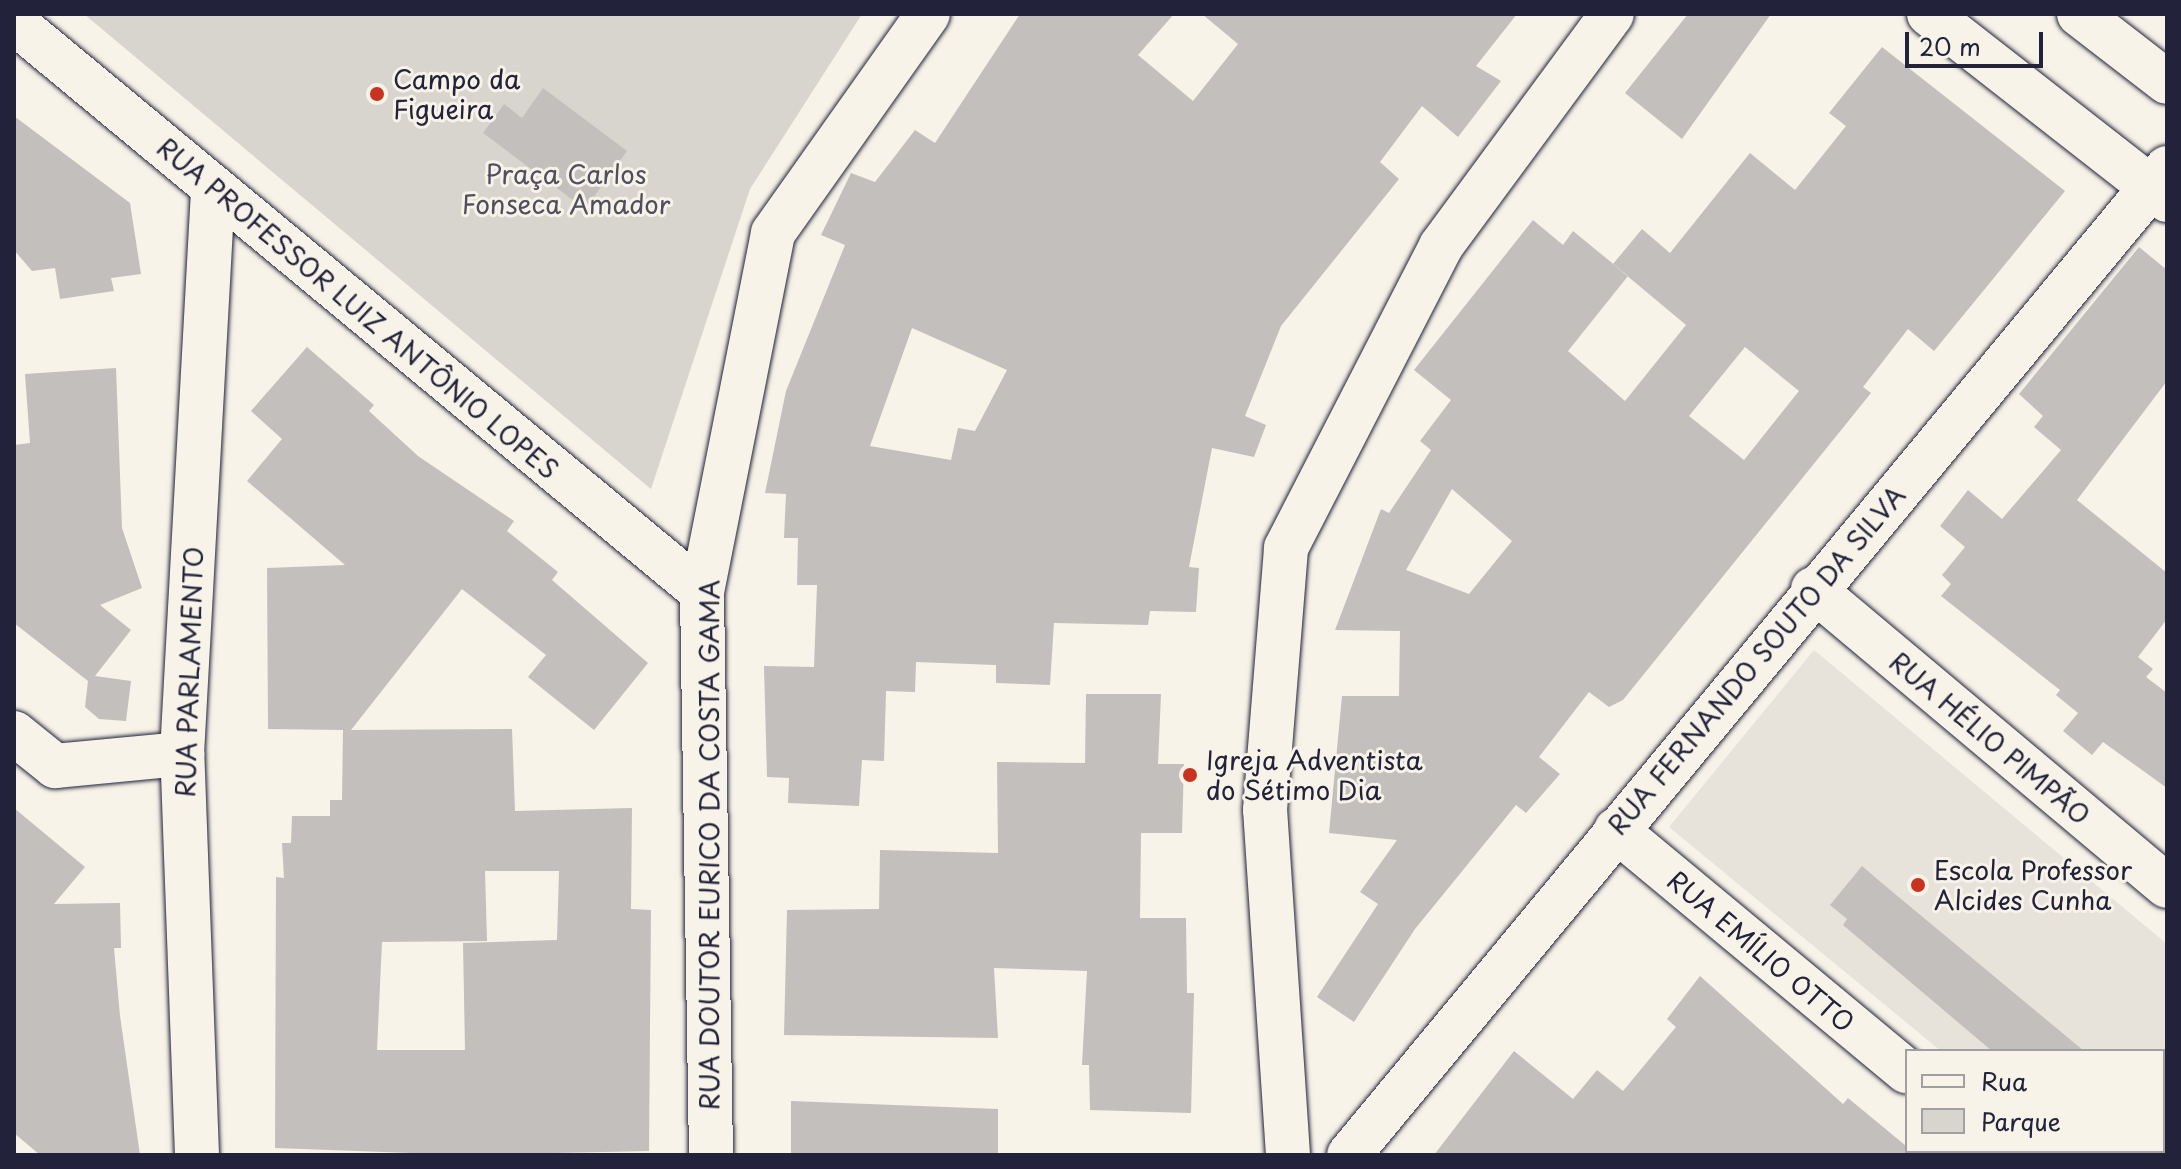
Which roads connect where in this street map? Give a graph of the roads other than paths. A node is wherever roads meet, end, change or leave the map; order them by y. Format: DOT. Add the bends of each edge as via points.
graph roads {
  1 [pos="928,14"];
  2 [pos="1612,14"];
  3 [pos="1929,14"];
  4 [pos="2079,14"];
  5 [pos="14,22"];
  6 [pos="2167,82"];
  7 [pos="2162,185"];
  8 [pos="213,190"];
  9 [pos="1813,589"];
  10 [pos="702,592"];
  11 [pos="14,733"];
  12 [pos="182,754"];
  13 [pos="1616,830"];
  14 [pos="2167,886"];
  15 [pos="1905,1070"];
  16 [pos="197,1155"];
  17 [pos="711,1155"];
  18 [pos="1288,1155"];
  19 [pos="1349,1155"];
  1 -- 10 [label="street, RUA DOUTOR EURICO DA COSTA GAMA" via="773,233"];
  2 -- 18 [label="street" via="1441,246 1286,548 1265,810"];
  3 -- 7 [label="street"];
  4 -- 6 [label="street"];
  5 -- 8 [label="street, RUA PROFESSOR LUIZ ANTÔNIO LOPES"];
  7 -- 9 [label="street, RUA FERNANDO SOUTO DA SILVA"];
  8 -- 10 [label="street, RUA PROFESSOR LUIZ ANTÔNIO LOPES"];
  8 -- 12 [label="street, RUA PARLAMENTO"];
  9 -- 13 [label="street, RUA FERNANDO SOUTO DA SILVA"];
  9 -- 14 [label="street, RUA HÉLIO PIMPÃO"];
  10 -- 17 [label="street, RUA DOUTOR EURICO DA COSTA GAMA"];
  11 -- 12 [label="street" via="55,766"];
  12 -- 16 [label="street, RUA PARLAMENTO"];
  13 -- 15 [label="street, RUA EMÍLIO OTTO"];
  13 -- 19 [label="street, RUA FERNANDO SOUTO DA SILVA"];
}
